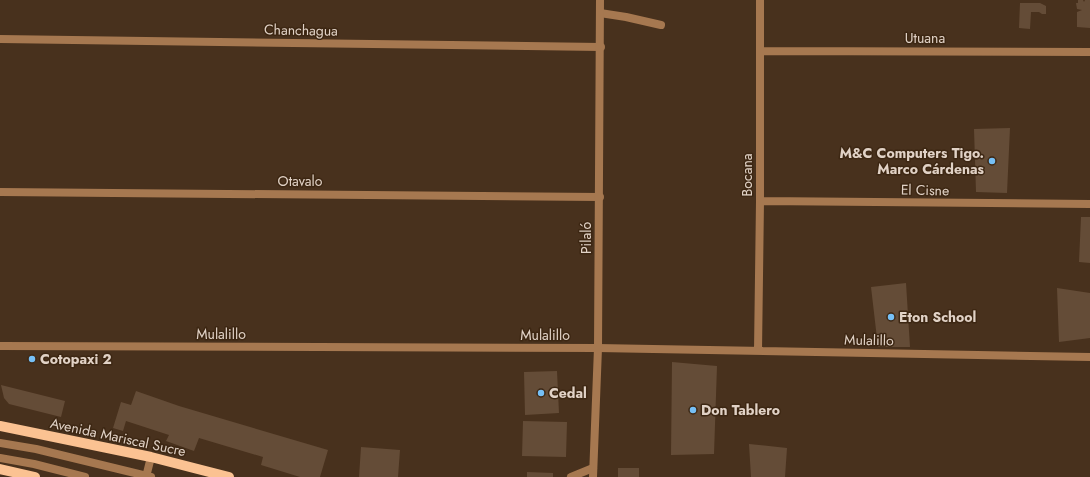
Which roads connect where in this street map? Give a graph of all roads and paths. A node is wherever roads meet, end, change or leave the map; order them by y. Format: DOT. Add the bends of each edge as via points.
graph roads {
  1 [pos="600,0"];
  2 [pos="760,0"];
  3 [pos="600,13"];
  4 [pos="662,25"];
  5 [pos="0,39"];
  6 [pos="601,47"];
  7 [pos="760,51"];
  8 [pos="1090,52"];
  9 [pos="0,192"];
  10 [pos="600,197"];
  11 [pos="760,201"];
  12 [pos="1090,204"];
  13 [pos="0,346"];
  14 [pos="598,348"];
  15 [pos="758,351"];
  16 [pos="1090,357"];
  17 [pos="0,426"];
  18 [pos="0,443"];
  19 [pos="151,457"];
  20 [pos="0,458"];
  21 [pos="593,468"];
  22 [pos="0,470"];
  23 [pos="6,477"];
  24 [pos="35,477"];
  25 [pos="85,477"];
  26 [pos="148,477"];
  27 [pos="229,477"];
  28 [pos="571,477"];
  29 [pos="593,477"];
  1 -- 3 [label="street, Pilaló"];
  2 -- 7 [label="street, Bocana"];
  3 -- 4 [label="street"];
  3 -- 6 [label="street, Pilaló"];
  5 -- 6 [label="street, Chanchagua"];
  6 -- 10 [label="street, Pilaló"];
  7 -- 8 [label="street, Utuana"];
  7 -- 11 [label="street, Bocana"];
  9 -- 10 [label="street, Otavalo"];
  10 -- 14 [label="street, Pilaló"];
  11 -- 12 [label="street, El Cisne"];
  11 -- 15 [label="street, Bocana"];
  13 -- 14 [label="street, Mulalillo"];
  14 -- 15 [label="street, Mulalillo"];
  14 -- 21 [label="street, Pilaló"];
  15 -- 16 [label="street, Mulalillo"];
  17 -- 19 [label="main road, Avenida Mariscal Sucre"];
  18 -- 26 [label="street" via="36,449"];
  19 -- 26 [label="street"];
  19 -- 27 [label="main road, Avenida Mariscal Sucre"];
  20 -- 25 [label="street"];
  21 -- 28 [label="street"];
  21 -- 29 [label="street, Pilaló"];
  22 -- 23 [label="street"];
  22 -- 24 [label="main road"];
}
